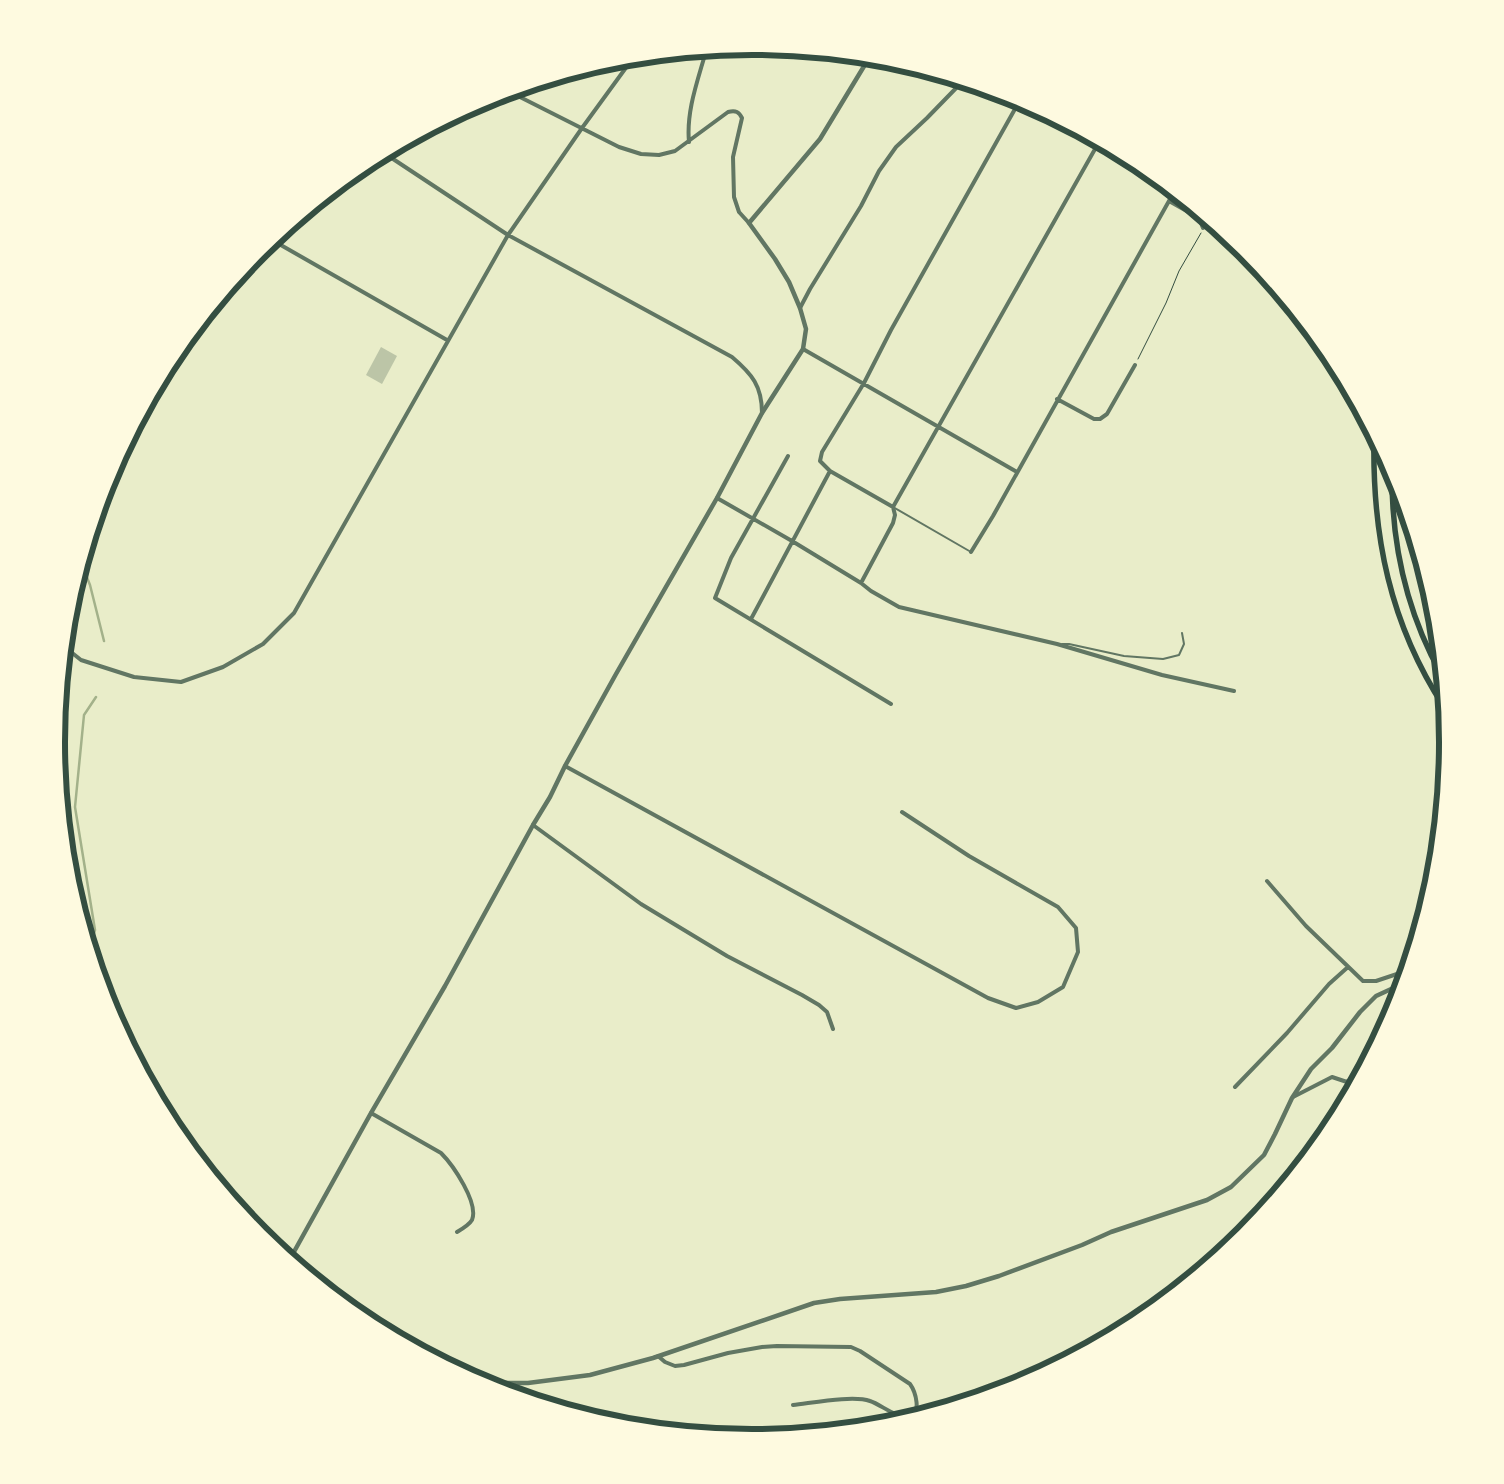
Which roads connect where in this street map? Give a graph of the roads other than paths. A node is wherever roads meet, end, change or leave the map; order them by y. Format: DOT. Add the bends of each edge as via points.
graph roads {
  1 [pos="705,56"];
  2 [pos="865,65"];
  3 [pos="627,67"];
  4 [pos="958,86"];
  5 [pos="518,96"];
  6 [pos="1016,107"];
  7 [pos="582,128"];
  8 [pos="689,142"];
  9 [pos="1096,147"];
  10 [pos="391,158"];
  11 [pos="1171,198"];
  12 [pos="1169,201"];
  13 [pos="1191,214"];
  14 [pos="1199,220"];
  15 [pos="750,223"];
  16 [pos="1203,228"];
  17 [pos="508,235"];
  18 [pos="279,244"];
  19 [pos="800,308"];
  20 [pos="447,340"];
  21 [pos="803,349"];
  22 [pos="1135,365"];
  23 [pos="864,383"];
  24 [pos="1057,399"];
  25 [pos="762,413"];
  26 [pos="938,428"];
  27 [pos="1374,452"];
  28 [pos="788,456"];
  29 [pos="830,471"];
  30 [pos="1017,472"];
  31 [pos="1393,494"];
  32 [pos="717,498"];
  33 [pos="893,507"];
  34 [pos="754,519"];
  35 [pos="792,541"];
  36 [pos="971,552"];
  37 [pos="861,583"];
  38 [pos="751,619"];
  39 [pos="1182,632"];
  40 [pos="1057,644"];
  41 [pos="71,652"];
  42 [pos="1434,659"];
  43 [pos="1234,691"];
  44 [pos="1438,697"];
  45 [pos="891,704"];
  46 [pos="565,766"];
  47 [pos="902,812"];
  48 [pos="533,826"];
  49 [pos="1267,881"];
  50 [pos="1348,967"];
  51 [pos="1399,973"];
  52 [pos="1394,988"];
  53 [pos="833,1029"];
  54 [pos="1351,1079"];
  55 [pos="1347,1082"];
  56 [pos="1235,1087"];
  57 [pos="1292,1098"];
  58 [pos="371,1113"];
  59 [pos="457,1232"];
  60 [pos="293,1253"];
  61 [pos="658,1356"];
  62 [pos="505,1383"];
  63 [pos="793,1405"];
  64 [pos="916,1409"];
  65 [pos="895,1414"];
  1 -- 8 [label="street" via="691,107"];
  2 -- 15 [label="street" via="820,139"];
  3 -- 7 [label="street"];
  4 -- 19 [label="street" via="896,147"];
  5 -- 7 [label="street"];
  6 -- 23 [label="street" via="890,330"];
  7 -- 8 [label="street" via="641,154 660,155"];
  7 -- 17 [label="street"];
  8 -- 15 [label="street" via="728,112 734,110 739,113 742,118 734,157 734,197 739,212"];
  9 -- 26 [label="street"];
  10 -- 17 [label="street"];
  11 -- 12 [label="street"];
  12 -- 13 [label="street"];
  12 -- 24 [label="street"];
  14 -- 16 [label="street"];
  15 -- 19 [label="street" via="789,282"];
  17 -- 20 [label="street"];
  17 -- 25 [label="street" via="732,357 758,386"];
  18 -- 20 [label="street"];
  19 -- 21 [label="street" via="806,329"];
  20 -- 41 [label="street" via="294,613 262,644 223,667 181,682 134,677 81,660"];
  21 -- 23 [label="street"];
  21 -- 25 [label="street"];
  22 -- 24 [label="street" via="1107,414 1100,420"];
  23 -- 26 [label="street"];
  23 -- 29 [label="street" via="822,452 820,461"];
  24 -- 30 [label="street"];
  25 -- 32 [label="street"];
  26 -- 30 [label="street"];
  26 -- 33 [label="street"];
  27 -- 44 [label="highway" via="1378,520 1390,589 1413,651"];
  28 -- 34 [label="street"];
  29 -- 33 [label="street"];
  29 -- 35 [label="street"];
  30 -- 36 [label="street"];
  31 -- 42 [label="highway" via="1401,571 1419,629"];
  32 -- 34 [label="street"];
  32 -- 46 [label="street"];
  33 -- 36 [label="lane"];
  33 -- 37 [label="street" via="893,524"];
  34 -- 35 [label="street"];
  34 -- 38 [label="street" via="731,558 715,598"];
  35 -- 37 [label="street"];
  35 -- 38 [label="street"];
  37 -- 40 [label="street" via="899,607"];
  38 -- 45 [label="street"];
  39 -- 40 [label="lane" via="1184,644 1179,655 1163,659"];
  40 -- 43 [label="street"];
  46 -- 47 [label="street" via="988,998 1016,1008 1038,1002 1063,987 1078,952 1076,928 1058,907 968,856"];
  46 -- 48 [label="street"];
  48 -- 53 [label="street" via="641,904 727,956 819,1005 827,1012"];
  48 -- 58 [label="street"];
  49 -- 50 [label="street"];
  50 -- 51 [label="street" via="1363,981 1376,981"];
  50 -- 56 [label="street"];
  52 -- 57 [label="street" via="1376,996 1360,1012 1311,1069"];
  54 -- 55 [label="street"];
  55 -- 57 [label="street" via="1332,1077"];
  57 -- 61 [label="street" via="1264,1155 1231,1187 1207,1200 966,1286 936,1292 814,1303"];
  58 -- 59 [label="street" via="441,1153 449,1161 473,1207 471,1222"];
  58 -- 60 [label="street"];
  61 -- 62 [label="street" via="590,1375"];
  61 -- 64 [label="street" via="675,1366 762,1347 851,1347 910,1384 915,1392"];
  63 -- 65 [label="street" via="861,1399"];
}
